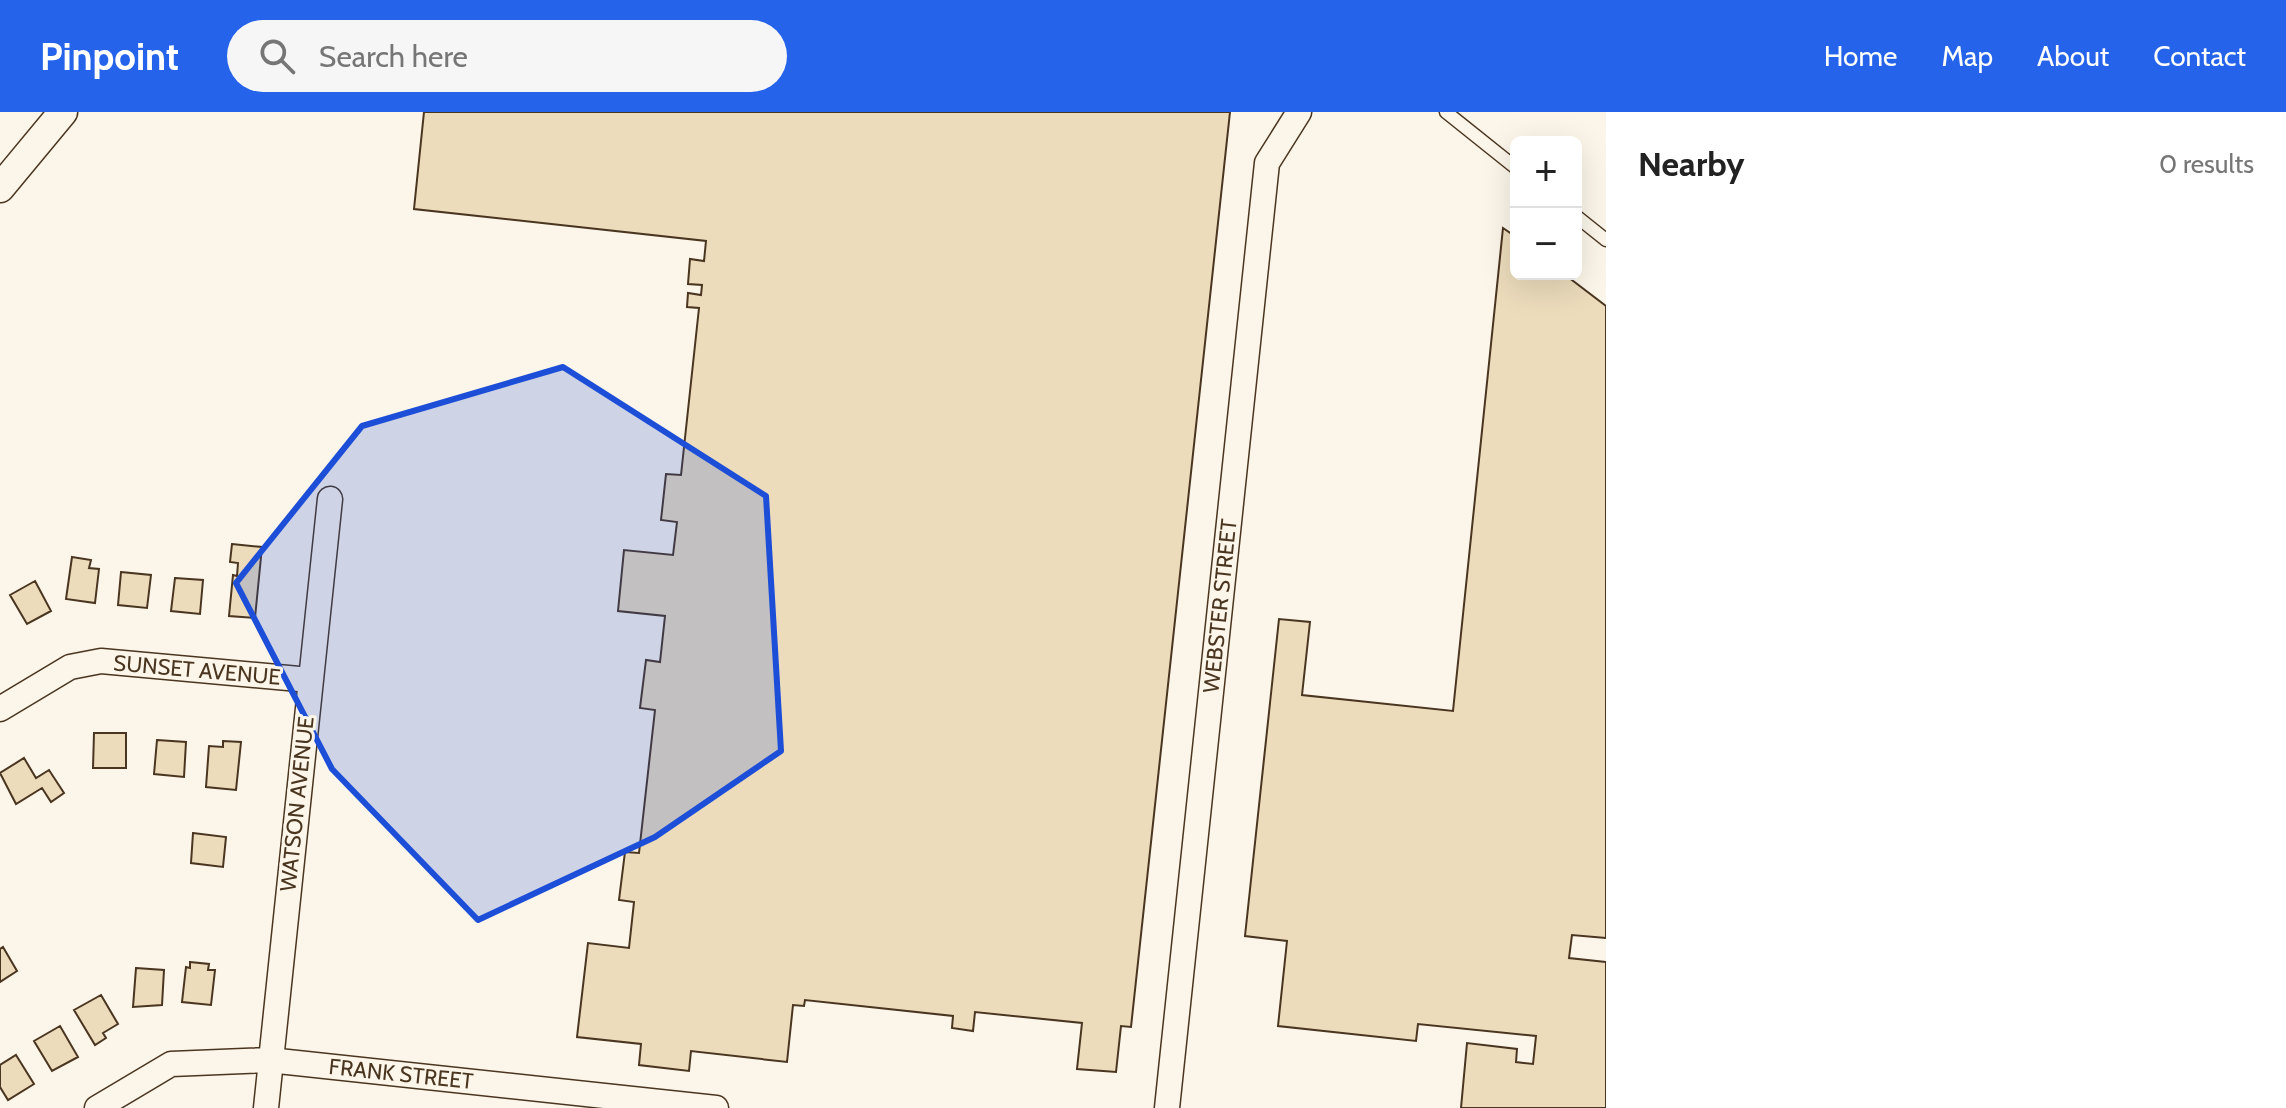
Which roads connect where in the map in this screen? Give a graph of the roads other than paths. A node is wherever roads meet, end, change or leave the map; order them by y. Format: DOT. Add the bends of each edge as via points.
graph roads {
  1 [pos="63,112"];
  2 [pos="1299,112"];
  3 [pos="1446,112"];
  4 [pos="1510,163"];
  5 [pos="0,188"];
  6 [pos="1582,221"];
  7 [pos="1606,240"];
  8 [pos="330,499"];
  9 [pos="310,680"];
  10 [pos="0,709"];
  11 [pos="269,1060"];
  12 [pos="97,1108"];
  13 [pos="266,1108"];
  14 [pos="716,1108"];
  15 [pos="1167,1108"];
  1 -- 5 [label="street"];
  2 -- 15 [label="street, WEBSTER STREET" via="1267,163"];
  3 -- 4 [label="lane"];
  6 -- 7 [label="lane"];
  8 -- 9 [label="street, WATSON AVENUE"];
  9 -- 10 [label="street, SUNSET AVENUE" via="101,661 70,667"];
  9 -- 11 [label="street, WATSON AVENUE"];
  11 -- 12 [label="street, FRANK STREET" via="171,1064"];
  11 -- 13 [label="street, WATSON AVENUE"];
  11 -- 14 [label="street, FRANK STREET"];
}
